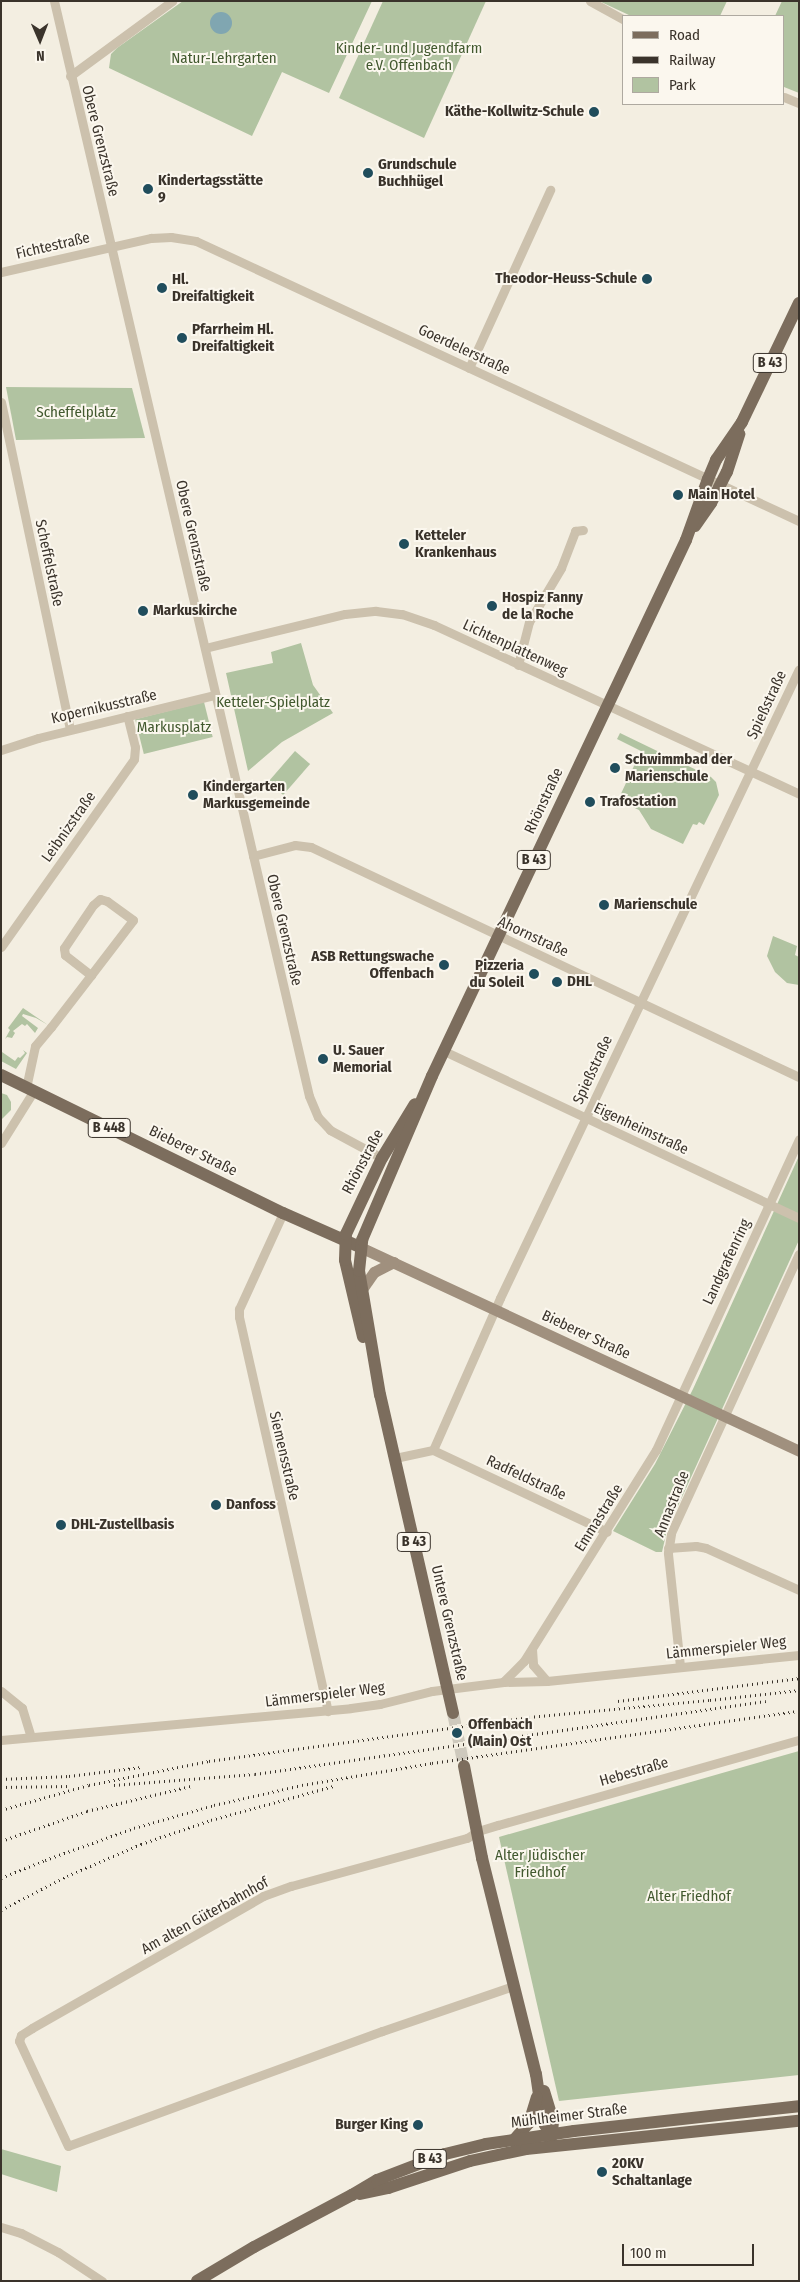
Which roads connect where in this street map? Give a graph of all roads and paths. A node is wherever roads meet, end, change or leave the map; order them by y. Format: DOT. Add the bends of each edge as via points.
graph roads {
  1 [pos="54,1"];
  2 [pos="172,1"];
  3 [pos="590,1"];
  4 [pos="622,19"];
  5 [pos="70,76"];
  6 [pos="785,97"];
  7 [pos="799,104"];
  8 [pos="550,190"];
  9 [pos="112,246"];
  10 [pos="1,272"];
  11 [pos="799,303"];
  12 [pos="469,368"];
  13 [pos="1,402"];
  14 [pos="742,422"];
  15 [pos="708,478"];
  16 [pos="720,484"];
  17 [pos="799,521"];
  18 [pos="583,530"];
  19 [pos="686,540"];
  20 [pos="205,648"];
  21 [pos="518,664"];
  22 [pos="799,669"];
  23 [pos="215,695"];
  24 [pos="608,706"];
  25 [pos="127,716"];
  26 [pos="70,730"];
  27 [pos="1,750"];
  28 [pos="751,772"];
  29 [pos="799,794"];
  30 [pos="253,856"];
  31 [pos="499,936"];
  32 [pos="1,947"];
  33 [pos="91,975"];
  34 [pos="640,1003"];
  35 [pos="444,1051"];
  36 [pos="1,1075"];
  37 [pos="432,1076"];
  38 [pos="799,1076"];
  39 [pos="29,1090"];
  40 [pos="585,1119"];
  41 [pos="799,1139"];
  42 [pos="1,1143"];
  43 [pos="382,1158"];
  44 [pos="769,1204"];
  45 [pos="283,1213"];
  46 [pos="799,1218"];
  47 [pos="345,1240"];
  48 [pos="360,1247"];
  49 [pos="799,1254"];
  50 [pos="394,1262"];
  51 [pos="362,1290"];
  52 [pos="495,1310"];
  53 [pos="380,1395"];
  54 [pos="681,1397"];
  55 [pos="725,1417"];
  56 [pos="433,1450"];
  57 [pos="799,1451"];
  58 [pos="395,1458"];
  59 [pos="607,1532"];
  60 [pos="668,1548"];
  61 [pos="799,1590"];
  62 [pos="532,1648"];
  63 [pos="799,1654"];
  64 [pos="680,1666"];
  65 [pos="548,1681"];
  66 [pos="503,1682"];
  67 [pos="447,1689"];
  68 [pos="1,1691"];
  69 [pos="328,1710"];
  70 [pos="452,1713"];
  71 [pos="31,1737"];
  72 [pos="1,1740"];
  73 [pos="799,1740"];
  74 [pos="464,1766"];
  75 [pos="478,1832"];
  76 [pos="513,1986"];
  77 [pos="536,2074"];
  78 [pos="538,2094"];
  79 [pos="799,2106"];
  80 [pos="799,2121"];
  81 [pos="514,2140"];
  82 [pos="553,2140"];
  83 [pos="352,2195"];
  84 [pos="1,2227"];
  85 [pos="102,2281"];
  86 [pos="197,2281"];
  1 -- 5 [label="street, Obere Grenzstraße"];
  2 -- 5 [label="street"];
  3 -- 4 [label="street"];
  5 -- 9 [label="street, Obere Grenzstraße"];
  6 -- 7 [label="street"];
  8 -- 12 [label="street"];
  9 -- 10 [label="street, Fichtestraße"];
  9 -- 12 [label="street, Goerdelerstraße" via="162,237 203,243"];
  9 -- 20 [label="street, Obere Grenzstraße"];
  11 -- 14 [label="main road, Rhönstraße / B 43"];
  12 -- 15 [label="street, Goerdelerstraße"];
  13 -- 26 [label="street, Scheffelstraße"];
  14 -- 15 [label="main road, Rhönstraße / B 43" via="716,460"];
  14 -- 16 [label="main road, Rhönstraße / B 43"];
  15 -- 16 [label="street, Goerdelerstraße"];
  15 -- 19 [label="main road, Rhönstraße / B 43"];
  16 -- 17 [label="street, Goerdelerstraße"];
  16 -- 19 [label="main road, Rhönstraße / B 43"];
  18 -- 21 [label="street" via="575,530 557,576 532,615"];
  19 -- 24 [label="main road, Rhönstraße / B 43"];
  20 -- 21 [label="street, Lichtenplattenweg" via="345,614 382,611 414,617"];
  20 -- 23 [label="street, Obere Grenzstraße"];
  21 -- 24 [label="street, Lichtenplattenweg"];
  22 -- 28 [label="street, Spießstraße"];
  23 -- 25 [label="street, Kopernikusstraße"];
  23 -- 30 [label="street, Obere Grenzstraße"];
  24 -- 28 [label="street, Lichtenplattenweg"];
  24 -- 31 [label="main road, Rhönstraße / B 43"];
  25 -- 26 [label="street, Kopernikusstraße"];
  25 -- 32 [label="street, Leibnizstraße" via="135,747 134,759"];
  26 -- 27 [label="street, Kopernikusstraße"];
  28 -- 29 [label="street, Lichtenplattenweg"];
  28 -- 34 [label="street, Spießstraße"];
  30 -- 31 [label="street, Ahornstraße" via="295,845 311,847"];
  30 -- 43 [label="street, Obere Grenzstraße" via="313,1108 334,1134"];
  31 -- 34 [label="street, Ahornstraße"];
  31 -- 35 [label="main road, Rhönstraße / B 43"];
  33 -- 33 [label="street" via="133,920 100,899 64,948 65,955"];
  33 -- 39 [label="street" via="35,1046"];
  34 -- 38 [label="street, Ahornstraße"];
  34 -- 40 [label="street, Spießstraße"];
  35 -- 37 [label="main road, Rhönstraße / B 43"];
  35 -- 40 [label="street, Eigenheimstraße"];
  36 -- 39 [label="main road, Bieberer Straße / B 448"];
  37 -- 43 [label="main road, Rhönstraße / B 43"];
  37 -- 48 [label="main road, Rhönstraße / B 43"];
  39 -- 42 [label="street"];
  39 -- 45 [label="main road, Bieberer Straße / B 448"];
  40 -- 44 [label="street, Eigenheimstraße"];
  40 -- 52 [label="street, Spießstraße"];
  41 -- 44 [label="street, Landgrafenring"];
  43 -- 47 [label="main road, Rhönstraße / B 43"];
  44 -- 46 [label="street, Eigenheimstraße"];
  44 -- 54 [label="street, Landgrafenring"];
  45 -- 47 [label="main road, Bieberer Straße / B 448"];
  45 -- 69 [label="street, Siemensstraße" via="238,1317"];
  47 -- 48 [label="main road, B 448"];
  47 -- 53 [label="main road, Untere Grenzstraße / B 43" via="347,1272"];
  48 -- 50 [label="street, Bieberer Straße"];
  48 -- 51 [label="main road, Untere Grenzstraße / B 43"];
  49 -- 55 [label="street"];
  50 -- 51 [label="street" via="374,1272"];
  50 -- 52 [label="street, Bieberer Straße"];
  51 -- 53 [label="main road, Untere Grenzstraße / B 43"];
  52 -- 54 [label="street, Bieberer Straße"];
  52 -- 56 [label="street, Spießstraße"];
  53 -- 58 [label="main road, Untere Grenzstraße / B 43"];
  54 -- 55 [label="street, Bieberer Straße"];
  54 -- 59 [label="street, Emmastraße" via="656,1450"];
  55 -- 57 [label="street, Bieberer Straße"];
  55 -- 60 [label="street, Annastraße"];
  56 -- 58 [label="street"];
  56 -- 59 [label="street, Radfeldstraße"];
  58 -- 67 [label="main road, Untere Grenzstraße / B 43"];
  59 -- 62 [label="street, Emmastraße"];
  60 -- 61 [label="street" via="706,1548"];
  60 -- 64 [label="street, Annastraße"];
  62 -- 65 [label="street" via="533,1665"];
  62 -- 66 [label="street, Emmastraße"];
  63 -- 64 [label="street, Lämmerspieler Weg"];
  64 -- 65 [label="street, Lämmerspieler Weg"];
  65 -- 66 [label="street, Lämmerspieler Weg"];
  66 -- 67 [label="street, Lämmerspieler Weg"];
  67 -- 69 [label="street, Lämmerspieler Weg" via="366,1707"];
  67 -- 70 [label="main road, Untere Grenzstraße / B 43"];
  68 -- 71 [label="street" via="22,1708"];
  69 -- 71 [label="street, Lämmerspieler Weg"];
  71 -- 72 [label="street, Lämmerspieler Weg"];
  73 -- 75 [label="street, Hebestraße"];
  74 -- 75 [label="main road"];
  75 -- 76 [label="main road"];
  75 -- 76 [label="street, Am alten Güterbahnhof" via="467,1838 264,1896 32,2028 21,2035 19,2041 68,2146"];
  76 -- 77 [label="main road"];
  77 -- 78 [label="main road"];
  77 -- 82 [label="main road" via="554,2120"];
  78 -- 81 [label="main road" via="529,2123"];
  78 -- 82 [label="main road"];
  79 -- 82 [label="main road, Mühlheimer Straße"];
  80 -- 82 [label="main road, Mühlheimer Straße"];
  81 -- 82 [label="main road, Mühlheimer Straße"];
  81 -- 83 [label="main road, Mühlheimer Straße / B 43" via="432,2159 377,2180"];
  82 -- 83 [label="main road, Mühlheimer Straße / B 43" via="470,2161 388,2188"];
  83 -- 86 [label="main road, Mühlheimer Straße / B 43"];
  84 -- 85 [label="street" via="21,2233 58,2252"];
}
